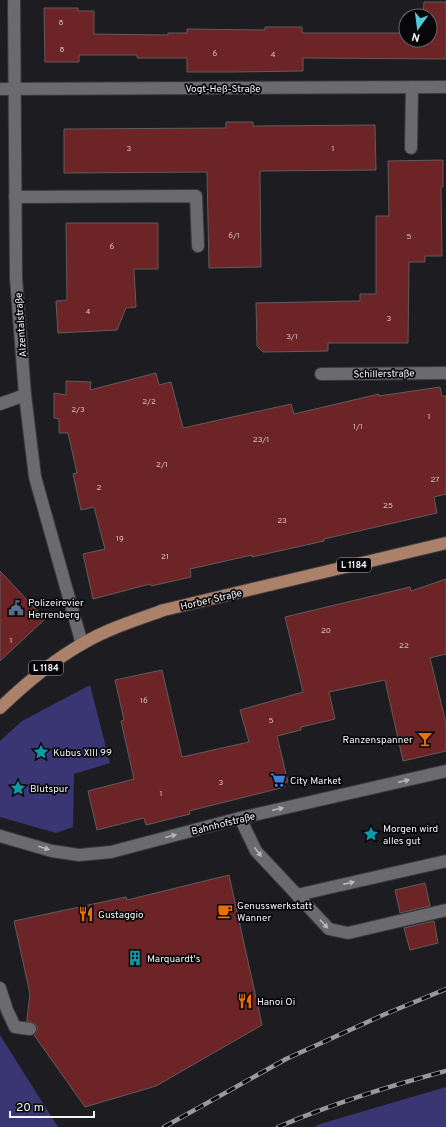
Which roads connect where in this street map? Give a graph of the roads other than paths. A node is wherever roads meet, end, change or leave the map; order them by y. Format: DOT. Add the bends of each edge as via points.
graph roads {
  1 [pos="14,0"];
  2 [pos="412,87"];
  3 [pos="446,87"];
  4 [pos="0,89"];
  5 [pos="14,89"];
  6 [pos="411,148"];
  7 [pos="15,197"];
  8 [pos="198,246"];
  9 [pos="446,373"];
  10 [pos="321,374"];
  11 [pos="25,395"];
  12 [pos="0,404"];
  13 [pos="446,543"];
  14 [pos="82,644"];
  15 [pos="0,708"];
  16 [pos="446,772"];
  17 [pos="240,818"];
  18 [pos="0,836"];
  19 [pos="446,861"];
  20 [pos="297,895"];
  21 [pos="446,910"];
  22 [pos="0,988"];
  23 [pos="30,1029"];
  1 -- 5 [label="street, Alzentalstraße"];
  2 -- 3 [label="street, Vogt-Heß-Straße"];
  2 -- 5 [label="street, Vogt-Heß-Straße"];
  2 -- 6 [label="street"];
  4 -- 5 [label="street, Vogt-Heß-Straße"];
  5 -- 7 [label="street, Alzentalstraße"];
  7 -- 8 [label="street" via="196,196"];
  7 -- 11 [label="street, Alzentalstraße" via="16,278"];
  9 -- 10 [label="street, Schillerstraße"];
  11 -- 12 [label="street"];
  11 -- 14 [label="street, Alzentalstraße" via="35,477"];
  13 -- 14 [label="main road, Horber Straße / L 1184" via="164,610 125,623"];
  14 -- 15 [label="main road, Horber Straße / L 1184" via="48,666"];
  17 -- 16 [label="street, Bahnhofstraße, one-way"];
  18 -- 17 [label="street, Bahnhofstraße, one-way" via="52,851 79,855 111,852"];
  17 -- 20 [label="street, one-way" via="256,851"];
  20 -- 19 [label="street, one-way"];
  20 -- 21 [label="street, one-way" via="328,929 348,933"];
  22 -- 23 [label="street" via="15,1027"];
}
